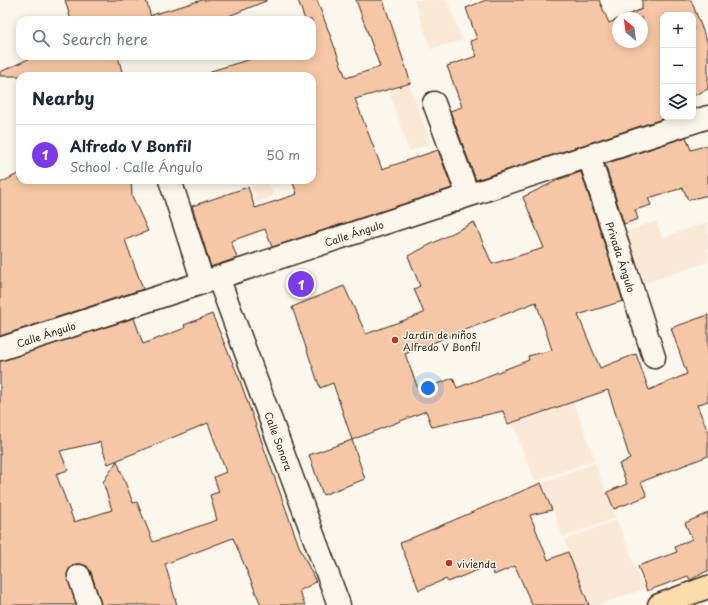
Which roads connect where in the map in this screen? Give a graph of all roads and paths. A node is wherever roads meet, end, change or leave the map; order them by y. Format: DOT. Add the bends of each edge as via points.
graph roads {
  1 [pos="434,103"];
  2 [pos="708,117"];
  3 [pos="589,156"];
  4 [pos="172,184"];
  5 [pos="468,195"];
  6 [pos="210,280"];
  7 [pos="0,349"];
  8 [pos="654,357"];
  9 [pos="80,576"];
  10 [pos="708,587"];
  11 [pos="89,605"];
  12 [pos="339,605"];
  13 [pos="659,605"];
  1 -- 5 [label="street"];
  2 -- 3 [label="street, Calle Ángulo"];
  3 -- 5 [label="street, Calle Ángulo"];
  3 -- 8 [label="street, Privada Ángulo"];
  4 -- 6 [label="street, Calle Sonora"];
  5 -- 6 [label="street, Calle Ángulo"];
  6 -- 7 [label="street, Calle Ángulo"];
  6 -- 12 [label="street, Calle Sonora"];
  9 -- 11 [label="street"];
  10 -- 13 [label="main road"];
}
